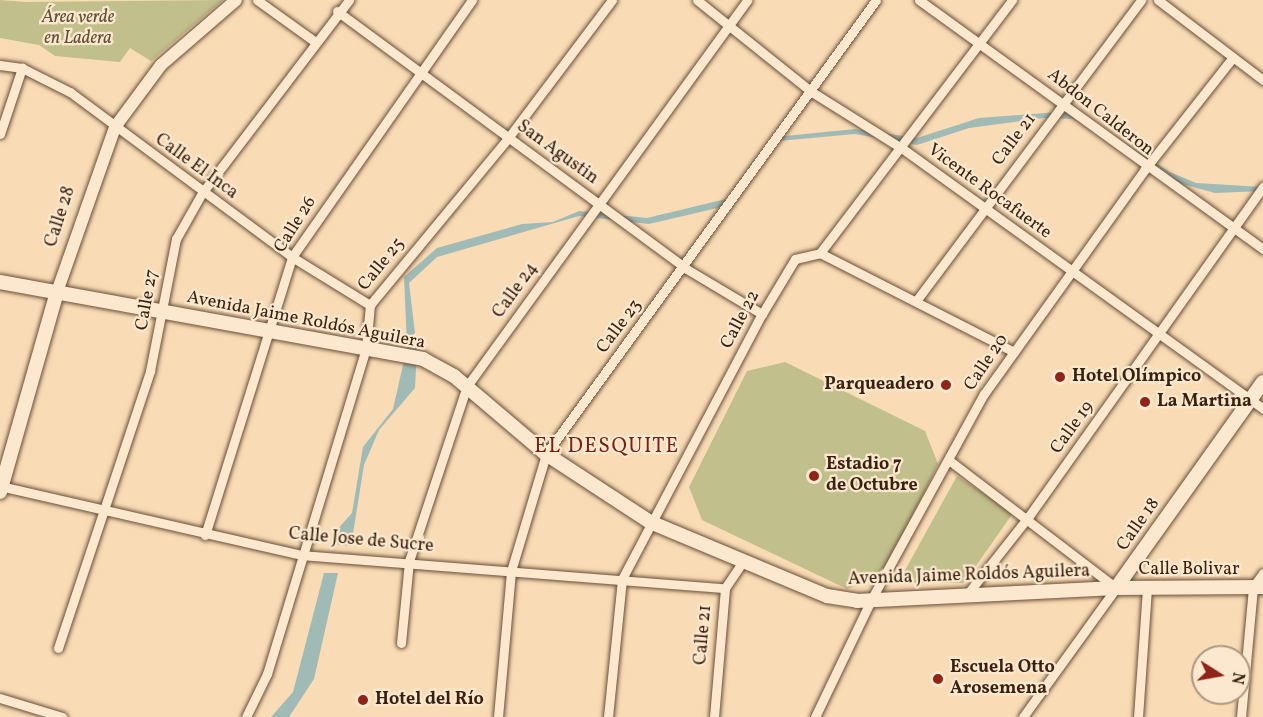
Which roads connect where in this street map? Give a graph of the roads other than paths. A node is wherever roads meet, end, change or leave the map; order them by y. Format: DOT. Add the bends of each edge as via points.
graph roads {
  1 [pos="236,0"];
  2 [pos="257,0"];
  3 [pos="349,0"];
  4 [pos="472,0"];
  5 [pos="612,0"];
  6 [pos="697,0"];
  7 [pos="747,0"];
  8 [pos="876,0"];
  9 [pos="919,0"];
  10 [pos="1012,0"];
  11 [pos="1141,0"];
  12 [pos="1158,0"];
  13 [pos="338,11"];
  14 [pos="730,24"];
  15 [pos="314,41"];
  16 [pos="979,45"];
  17 [pos="1233,57"];
  18 [pos="0,65"];
  19 [pos="22,68"];
  20 [pos="420,72"];
  21 [pos="1263,80"];
  22 [pos="812,92"];
  23 [pos="1065,102"];
  24 [pos="115,127"];
  25 [pos="0,134"];
  26 [pos="508,138"];
  27 [pos="903,149"];
  28 [pos="1145,169"];
  29 [pos="1263,188"];
  30 [pos="202,193"];
  31 [pos="599,205"];
  32 [pos="985,209"];
  33 [pos="1231,228"];
  34 [pos="1263,249"];
  35 [pos="819,253"];
  36 [pos="292,257"];
  37 [pos="685,268"];
  38 [pos="1071,272"];
  39 [pos="0,282"];
  40 [pos="57,292"];
  41 [pos="916,301"];
  42 [pos="370,305"];
  43 [pos="165,312"];
  44 [pos="762,314"];
  45 [pos="270,331"];
  46 [pos="1158,338"];
  47 [pos="366,348"];
  48 [pos="1014,352"];
  49 [pos="1263,382"];
  50 [pos="467,386"];
  51 [pos="1250,400"];
  52 [pos="1263,409"];
  53 [pos="546,454"];
  54 [pos="951,461"];
  55 [pos="1,488"];
  56 [pos="103,511"];
  57 [pos="1029,516"];
  58 [pos="650,522"];
  59 [pos="205,535"];
  60 [pos="302,555"];
  61 [pos="408,561"];
  62 [pos="743,561"];
  63 [pos="511,571"];
  64 [pos="1263,573"];
  65 [pos="622,579"];
  66 [pos="1258,587"];
  67 [pos="725,588"];
  68 [pos="1116,588"];
  69 [pos="1147,588"];
  70 [pos="965,597"];
  71 [pos="872,600"];
  72 [pos="401,643"];
  73 [pos="58,648"];
  74 [pos="0,698"];
  75 [pos="62,717"];
  76 [pos="246,717"];
  77 [pos="498,717"];
  78 [pos="608,717"];
  79 [pos="714,717"];
  80 [pos="815,717"];
  81 [pos="1023,717"];
  82 [pos="1138,717"];
  83 [pos="1241,717"];
  1 -- 24 [label="street, Calle 28" via="161,65"];
  2 -- 15 [label="street"];
  3 -- 13 [label="street, Calle 27"];
  4 -- 20 [label="street, Calle 26"];
  5 -- 26 [label="street, Calle 25"];
  6 -- 14 [label="street, Vicente Rocafuerte"];
  7 -- 14 [label="street, Calle 24"];
  8 -- 22 [label="street, Calle 23"];
  9 -- 16 [label="street, Abdon Calderon"];
  10 -- 16 [label="street, Calle 22"];
  11 -- 23 [label="street, Calle 21"];
  12 -- 17 [label="street"];
  13 -- 15 [label="street, Calle 27"];
  13 -- 20 [label="street, San Agustin"];
  14 -- 22 [label="street, Vicente Rocafuerte"];
  14 -- 31 [label="street, Calle 24"];
  15 -- 30 [label="street, Calle 27"];
  16 -- 23 [label="street, Abdon Calderon"];
  16 -- 27 [label="street, Calle 22"];
  17 -- 21 [label="street"];
  17 -- 28 [label="street, Calle 20"];
  18 -- 19 [label="street, Calle El Inca"];
  19 -- 24 [label="street, Calle El Inca" via="70,92"];
  19 -- 25 [label="street"];
  20 -- 26 [label="street, San Agustin"];
  20 -- 36 [label="street, Calle 26"];
  22 -- 27 [label="street, Vicente Rocafuerte"];
  22 -- 37 [label="street, Calle 23"];
  23 -- 28 [label="street, Abdon Calderon"];
  23 -- 32 [label="street, Calle 21"];
  24 -- 30 [label="street, Calle El Inca"];
  24 -- 40 [label="street, Calle 28"];
  26 -- 31 [label="street, San Agustin"];
  26 -- 42 [label="street, Calle 25"];
  27 -- 32 [label="street, Vicente Rocafuerte"];
  27 -- 35 [label="street, Calle 22"];
  28 -- 33 [label="street, Abdon Calderon"];
  28 -- 38 [label="street, Calle 20"];
  29 -- 33 [label="street, Calle 19"];
  30 -- 36 [label="street, Calle El Inca"];
  30 -- 43 [label="street, Calle 27" via="176,239"];
  31 -- 37 [label="street, San Agustin"];
  31 -- 50 [label="street, Calle 24"];
  32 -- 38 [label="street, Vicente Rocafuerte"];
  32 -- 41 [label="street, Calle 21"];
  33 -- 34 [label="street, Abdon Calderon"];
  33 -- 46 [label="street, Calle 19"];
  35 -- 41 [label="street"];
  35 -- 44 [label="street, Calle 22" via="795,259"];
  36 -- 42 [label="street, Calle El Inca"];
  36 -- 45 [label="street, Calle 26"];
  37 -- 44 [label="street, San Agustin"];
  37 -- 53 [label="street, Calle 23"];
  38 -- 46 [label="street, Vicente Rocafuerte"];
  38 -- 48 [label="street, Calle 20"];
  39 -- 40 [label="main road, Avenida Jaime Roldós Aguilera"];
  40 -- 43 [label="main road, Avenida Jaime Roldós Aguilera"];
  40 -- 55 [label="main road, Calle 28"];
  41 -- 48 [label="street"];
  42 -- 47 [label="street, Calle 25"];
  43 -- 45 [label="main road, Avenida Jaime Roldós Aguilera"];
  43 -- 56 [label="street, Calle 27"];
  44 -- 58 [label="street, Calle 22"];
  45 -- 47 [label="main road, Avenida Jaime Roldós Aguilera"];
  45 -- 59 [label="street, Calle 26"];
  46 -- 51 [label="street, Vicente Rocafuerte"];
  46 -- 57 [label="street, Calle 19"];
  47 -- 50 [label="main road, Avenida Jaime Roldós Aguilera" via="423,359"];
  47 -- 60 [label="street, Calle 25"];
  48 -- 54 [label="street, Calle 20" via="984,394"];
  49 -- 51 [label="main road, Calle 18"];
  50 -- 53 [label="main road, Avenida Jaime Roldós Aguilera"];
  50 -- 61 [label="street, Calle 24"];
  51 -- 52 [label="street, Vicente Rocafuerte"];
  51 -- 68 [label="main road, Calle 18"];
  53 -- 58 [label="main road, Avenida Jaime Roldós Aguilera"];
  53 -- 63 [label="street, Calle 23"];
  54 -- 57 [label="street"];
  54 -- 71 [label="street, Calle 20"];
  55 -- 56 [label="street, Calle Jose de Sucre"];
  56 -- 59 [label="street, Calle Jose de Sucre"];
  56 -- 73 [label="street, Calle 27"];
  57 -- 68 [label="street"];
  57 -- 70 [label="street, Calle 19"];
  58 -- 62 [label="main road, Avenida Jaime Roldós Aguilera"];
  58 -- 65 [label="street, Calle 22"];
  59 -- 60 [label="street, Calle Jose de Sucre"];
  60 -- 61 [label="street, Calle Jose de Sucre"];
  60 -- 76 [label="street, Calle 25" via="267,674"];
  61 -- 63 [label="street, Calle Jose de Sucre"];
  61 -- 72 [label="street, Calle 24"];
  62 -- 67 [label="street, Calle 21"];
  62 -- 71 [label="main road, Avenida Jaime Roldós Aguilera" via="827,596"];
  63 -- 65 [label="street, Calle Jose de Sucre"];
  63 -- 77 [label="street, Calle 23"];
  64 -- 66 [label="street"];
  65 -- 67 [label="street, Calle Jose de Sucre"];
  65 -- 78 [label="street, Calle 22"];
  66 -- 69 [label="main road, Calle Bolivar"];
  66 -- 83 [label="street"];
  67 -- 79 [label="street, Calle 21"];
  68 -- 69 [label="main road, Calle Bolivar"];
  68 -- 70 [label="main road, Avenida Jaime Roldós Aguilera"];
  68 -- 81 [label="street, Calle 18"];
  69 -- 82 [label="street"];
  70 -- 71 [label="main road, Avenida Jaime Roldós Aguilera"];
  71 -- 80 [label="street, Calle 20"];
  74 -- 75 [label="street"];
}
